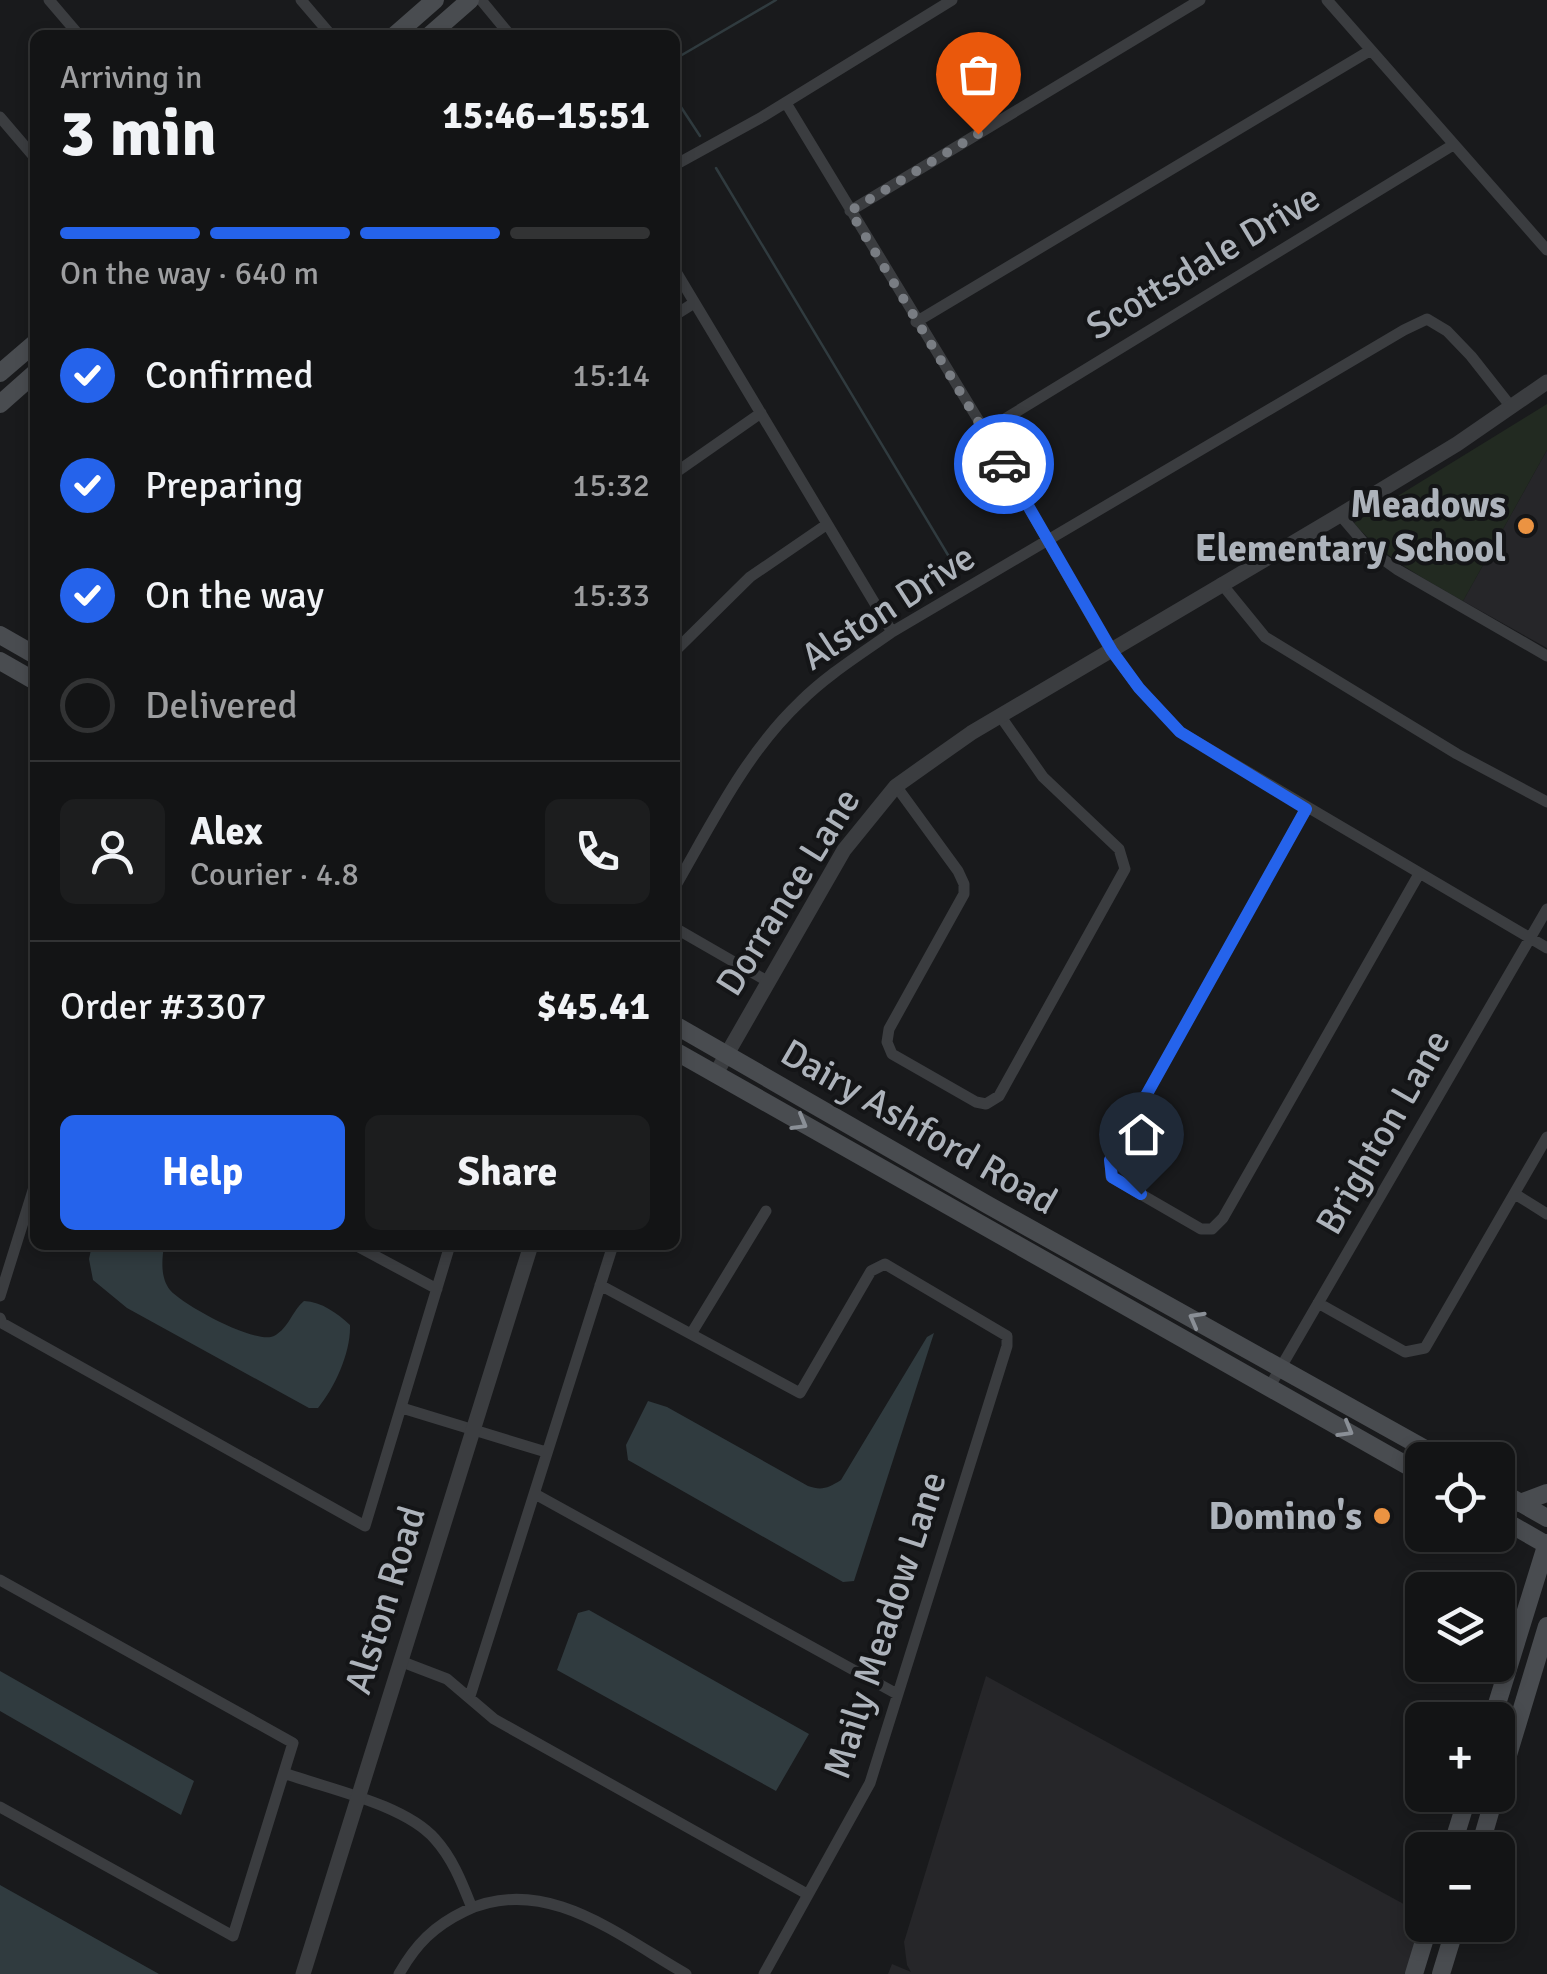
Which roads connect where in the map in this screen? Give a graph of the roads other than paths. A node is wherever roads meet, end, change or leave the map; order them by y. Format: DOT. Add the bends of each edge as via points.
graph roads {
  1 [pos="49,0"];
  2 [pos="300,0"];
  3 [pos="436,0"];
  4 [pos="470,0"];
  5 [pos="482,0"];
  6 [pos="952,0"];
  7 [pos="1200,0"];
  8 [pos="1327,0"];
  9 [pos="75,30"];
  10 [pos="326,30"];
  11 [pos="401,30"];
  12 [pos="436,30"];
  13 [pos="506,30"];
  14 [pos="1371,50"];
  15 [pos="786,102"];
  16 [pos="0,117"];
  17 [pos="1454,145"];
  18 [pos="30,152"];
  19 [pos="680,163"];
  20 [pos="850,211"];
  21 [pos="1547,250"];
  22 [pos="680,279"];
  23 [pos="694,303"];
  24 [pos="680,313"];
  25 [pos="916,322"];
  26 [pos="30,348"];
  27 [pos="0,373"];
  28 [pos="30,377"];
  29 [pos="1547,382"];
  30 [pos="0,404"];
  31 [pos="1512,408"];
  32 [pos="760,413"];
  33 [pos="985,431"];
  34 [pos="680,469"];
  35 [pos="1340,515"];
  36 [pos="826,525"];
  37 [pos="1050,541"];
  38 [pos="1221,583"];
  39 [pos="892,632"];
  40 [pos="7,638"];
  41 [pos="680,646"];
  42 [pos="1112,651"];
  43 [pos="30,652"];
  44 [pos="1547,656"];
  45 [pos="1,662"];
  46 [pos="30,678"];
  47 [pos="1001,717"];
  48 [pos="896,786"];
  49 [pos="1547,802"];
  50 [pos="1306,809"];
  51 [pos="1419,874"];
  52 [pos="680,878"];
  53 [pos="1547,909"];
  54 [pos="680,931"];
  55 [pos="1530,938"];
  56 [pos="1547,948"];
  57 [pos="767,981"];
  58 [pos="680,1029"];
  59 [pos="680,1054"];
  60 [pos="726,1054"];
  61 [pos="715,1074"];
  62 [pos="1547,1137"];
  63 [pos="1514,1194"];
  64 [pos="30,1200"];
  65 [pos="988,1206"];
  66 [pos="766,1211"];
  67 [pos="1547,1214"];
  68 [pos="978,1224"];
  69 [pos="364,1250"];
  70 [pos="449,1250"];
  71 [pos="528,1250"];
  72 [pos="611,1250"];
  73 [pos="600,1285"];
  74 [pos="437,1289"];
  75 [pos="0,1296"];
  76 [pos="1318,1302"];
  77 [pos="1,1321"];
  78 [pos="691,1334"];
  79 [pos="1282,1366"];
  80 [pos="1270,1386"];
  81 [pos="402,1408"];
  82 [pos="472,1430"];
  83 [pos="1415,1442"];
  84 [pos="546,1452"];
  85 [pos="1405,1464"];
  86 [pos="1547,1492"];
  87 [pos="535,1494"];
  88 [pos="1515,1499"];
  89 [pos="1520,1502"];
  90 [pos="1547,1518"];
  91 [pos="1515,1526"];
  92 [pos="1547,1544"];
  93 [pos="0,1580"];
  94 [pos="1547,1626"];
  95 [pos="400,1661"];
  96 [pos="897,1694"];
  97 [pos="470,1696"];
  98 [pos="1498,1702"];
  99 [pos="1515,1730"];
  100 [pos="284,1774"];
  101 [pos="358,1799"];
  102 [pos="0,1807"];
  103 [pos="806,1894"];
  104 [pos="472,1908"];
  105 [pos="1424,1942"];
  106 [pos="1451,1942"];
  107 [pos="303,1974"];
  108 [pos="399,1974"];
  109 [pos="686,1974"];
  110 [pos="764,1974"];
  111 [pos="1414,1974"];
  112 [pos="1441,1974"];
  1 -- 9 [label="street"];
  2 -- 10 [label="street"];
  3 -- 11 [label="main road"];
  4 -- 12 [label="main road"];
  5 -- 13 [label="street"];
  6 -- 15 [label="street"];
  7 -- 20 [label="street"];
  8 -- 14 [label="street"];
  14 -- 17 [label="street"];
  14 -- 25 [label="street"];
  15 -- 19 [label="street"];
  15 -- 20 [label="street"];
  16 -- 18 [label="street"];
  17 -- 21 [label="street"];
  17 -- 33 [label="street, Scottsdale Drive"];
  20 -- 25 [label="street"];
  22 -- 23 [label="street"];
  23 -- 24 [label="street"];
  23 -- 32 [label="street"];
  25 -- 33 [label="street"];
  26 -- 27 [label="main road"];
  28 -- 30 [label="main road"];
  29 -- 31 [label="street, Dorrance Lane"];
  31 -- 35 [label="street, Dorrance Lane"];
  31 -- 37 [label="street, Alston Drive" via="1459,343 1427,318"];
  32 -- 34 [label="street"];
  32 -- 36 [label="street"];
  33 -- 37 [label="street"];
  35 -- 38 [label="street, Dorrance Lane"];
  35 -- 44 [label="street" via="1398,570"];
  36 -- 39 [label="street"];
  36 -- 41 [label="street" via="750,577"];
  37 -- 39 [label="street, Alston Drive"];
  37 -- 42 [label="street"];
  38 -- 42 [label="street, Dorrance Lane"];
  38 -- 49 [label="street" via="1265,637"];
  39 -- 52 [label="street, Alston Drive" via="799,702 766,740"];
  40 -- 43 [label="main road"];
  40 -- 45 [label="main road"];
  42 -- 47 [label="street, Dorrance Lane"];
  42 -- 50 [label="street" via="1180,732"];
  45 -- 46 [label="main road"];
  47 -- 48 [label="street, Dorrance Lane"];
  47 -- 48 [label="street" via="1043,777 1125,859 1122,878 991,1103 976,1102 892,1054 887,1042 964,894 958,871"];
  48 -- 57 [label="street, Dorrance Lane" via="844,850"];
  50 -- 51 [label="street"];
  50 -- 51 [label="street" via="1109,1165 1112,1177 1201,1229 1212,1230 1223,1218"];
  51 -- 55 [label="street"];
  53 -- 55 [label="street, Brighton Lane"];
  54 -- 57 [label="street"];
  55 -- 56 [label="street"];
  55 -- 76 [label="street, Brighton Lane"];
  57 -- 60 [label="street, Dorrance Lane"];
  58 -- 60 [label="main road, Dairy Ashford Road"];
  59 -- 61 [label="main road, Dairy Ashford Road"];
  60 -- 61 [label="street, Dorrance Lane"];
  60 -- 65 [label="main road, Dairy Ashford Road"];
  61 -- 68 [label="main road, Dairy Ashford Road, one-way"];
  62 -- 63 [label="street"];
  63 -- 67 [label="street"];
  63 -- 76 [label="street" via="1432,1339 1418,1351 1405,1352"];
  64 -- 75 [label="street"];
  65 -- 68 [label="main road"];
  79 -- 65 [label="main road, Dairy Ashford Road, one-way"];
  66 -- 78 [label="street"];
  68 -- 80 [label="main road, Dairy Ashford Road"];
  69 -- 74 [label="street"];
  70 -- 74 [label="street"];
  71 -- 82 [label="street, Alston Road"];
  72 -- 73 [label="street"];
  73 -- 78 [label="street"];
  73 -- 84 [label="street"];
  74 -- 81 [label="street"];
  76 -- 79 [label="street, Brighton Lane"];
  77 -- 81 [label="street" via="365,1526"];
  78 -- 96 [label="street, Maily Meadow Lane" via="800,1393 871,1271 885,1264 1007,1336"];
  79 -- 80 [label="street, Brighton Lane"];
  79 -- 83 [label="main road, Dairy Ashford Road"];
  80 -- 85 [label="main road, Dairy Ashford Road, one-way"];
  81 -- 82 [label="street"];
  82 -- 84 [label="street"];
  82 -- 95 [label="street, Alston Road"];
  84 -- 87 [label="street"];
  86 -- 89 [label="main road"];
  87 -- 96 [label="street"];
  87 -- 97 [label="street"];
  88 -- 89 [label="main road"];
  89 -- 90 [label="main road"];
  91 -- 92 [label="main road"];
  92 -- 98 [label="main road"];
  93 -- 100 [label="street" via="293,1743"];
  94 -- 99 [label="main road"];
  95 -- 97 [label="street"];
  95 -- 101 [label="street, Alston Road"];
  96 -- 103 [label="street, Maily Meadow Lane" via="870,1783"];
  97 -- 103 [label="street" via="494,1720"];
  100 -- 101 [label="street"];
  100 -- 102 [label="street" via="234,1936"];
  101 -- 104 [label="street" via="398,1812 433,1836"];
  101 -- 107 [label="street, Alston Road"];
  103 -- 110 [label="street, Maily Meadow Lane"];
  104 -- 108 [label="street" via="423,1938"];
  104 -- 109 [label="street" via="522,1896 548,1900"];
  105 -- 111 [label="main road"];
  106 -- 112 [label="main road"];
}
